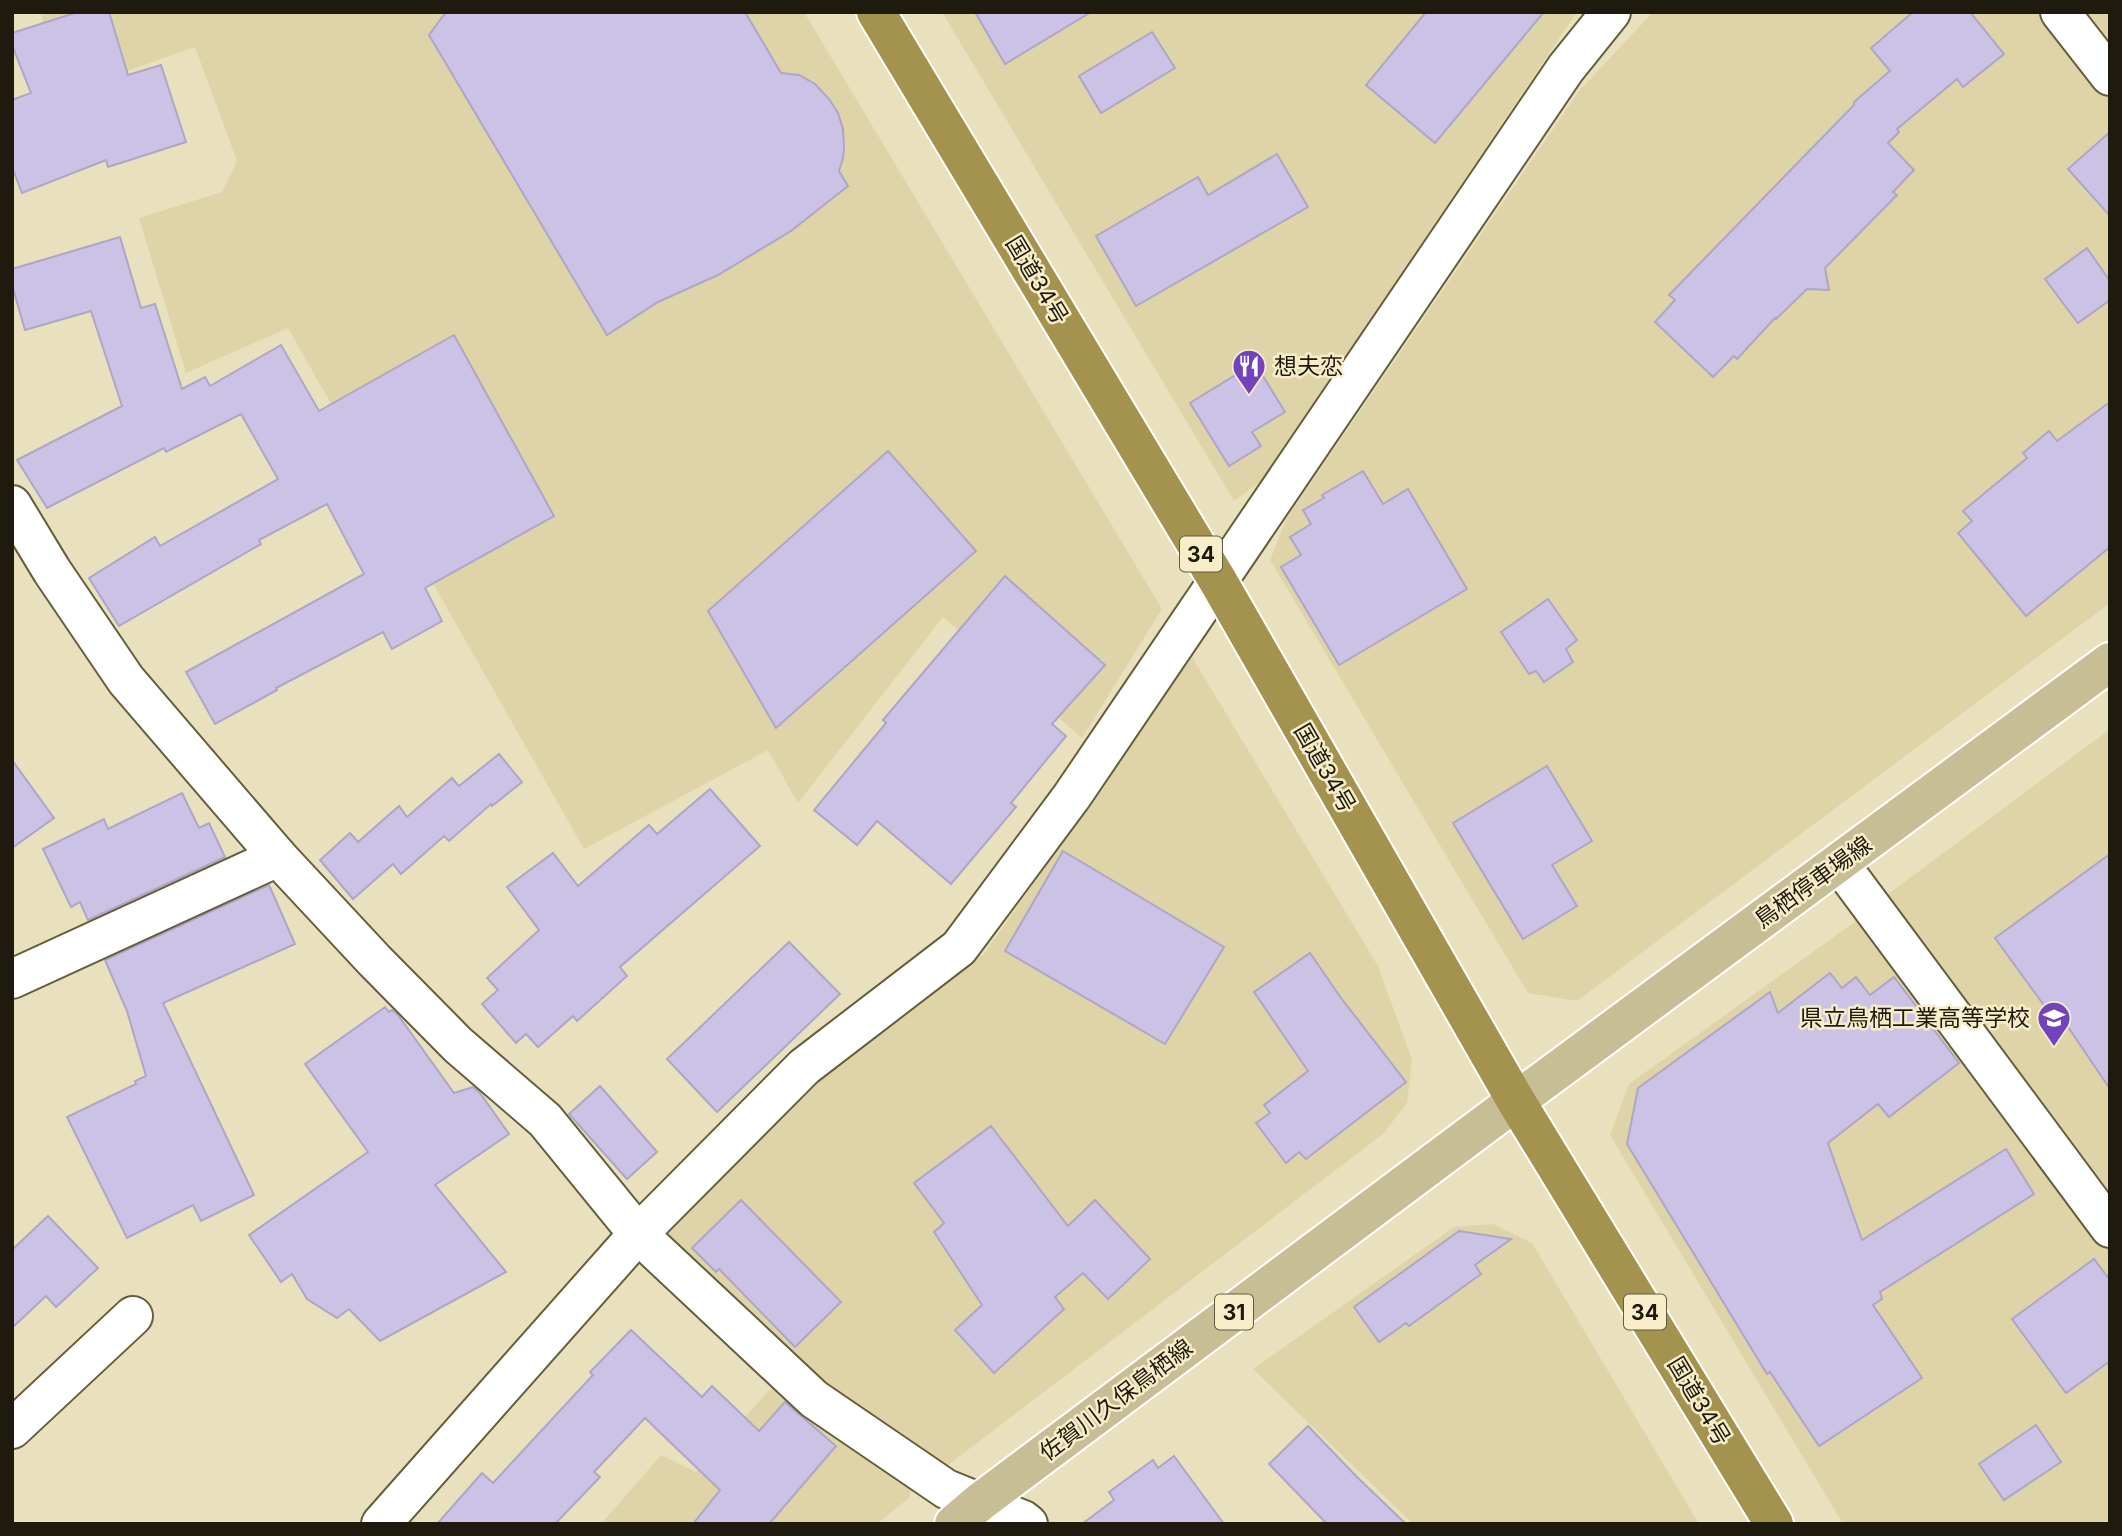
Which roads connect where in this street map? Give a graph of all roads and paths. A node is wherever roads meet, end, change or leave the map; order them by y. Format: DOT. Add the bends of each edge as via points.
graph roads {
  1 [pos="876,12"];
  2 [pos="1611,12"];
  3 [pos="2060,12"];
  4 [pos="2110,76"];
  5 [pos="12,505"];
  6 [pos="1218,581"];
  7 [pos="2110,662"];
  8 [pos="278,857"];
  9 [pos="1839,863"];
  10 [pos="12,979"];
  11 [pos="1516,1101"];
  12 [pos="2110,1228"];
  13 [pos="638,1234"];
  14 [pos="133,1316"];
  15 [pos="12,1429"];
  16 [pos="967,1513"];
  17 [pos="381,1524"];
  18 [pos="1028,1524"];
  19 [pos="1774,1524"];
  1 -- 6 [label="highway, 国道34号 / 34"];
  2 -- 6 [label="street" via="1566,68"];
  3 -- 4 [label="street"];
  5 -- 8 [label="street" via="126,680"];
  6 -- 11 [label="highway, 国道34号 / 34"];
  6 -- 13 [label="street" via="1072,796 959,948 804,1067"];
  7 -- 9 [label="main road, 鳥栖停車場線"];
  8 -- 10 [label="street"];
  8 -- 13 [label="street" via="458,1045 545,1120"];
  9 -- 11 [label="main road, 鳥栖停車場線"];
  9 -- 12 [label="street"];
  11 -- 16 [label="main road, 佐賀川久保鳥栖線 / 31"];
  11 -- 19 [label="highway, 国道34号 / 34"];
  13 -- 16 [label="street" via="814,1399 946,1489"];
  13 -- 17 [label="street"];
  14 -- 15 [label="street"];
  16 -- 18 [label="street"];
}
